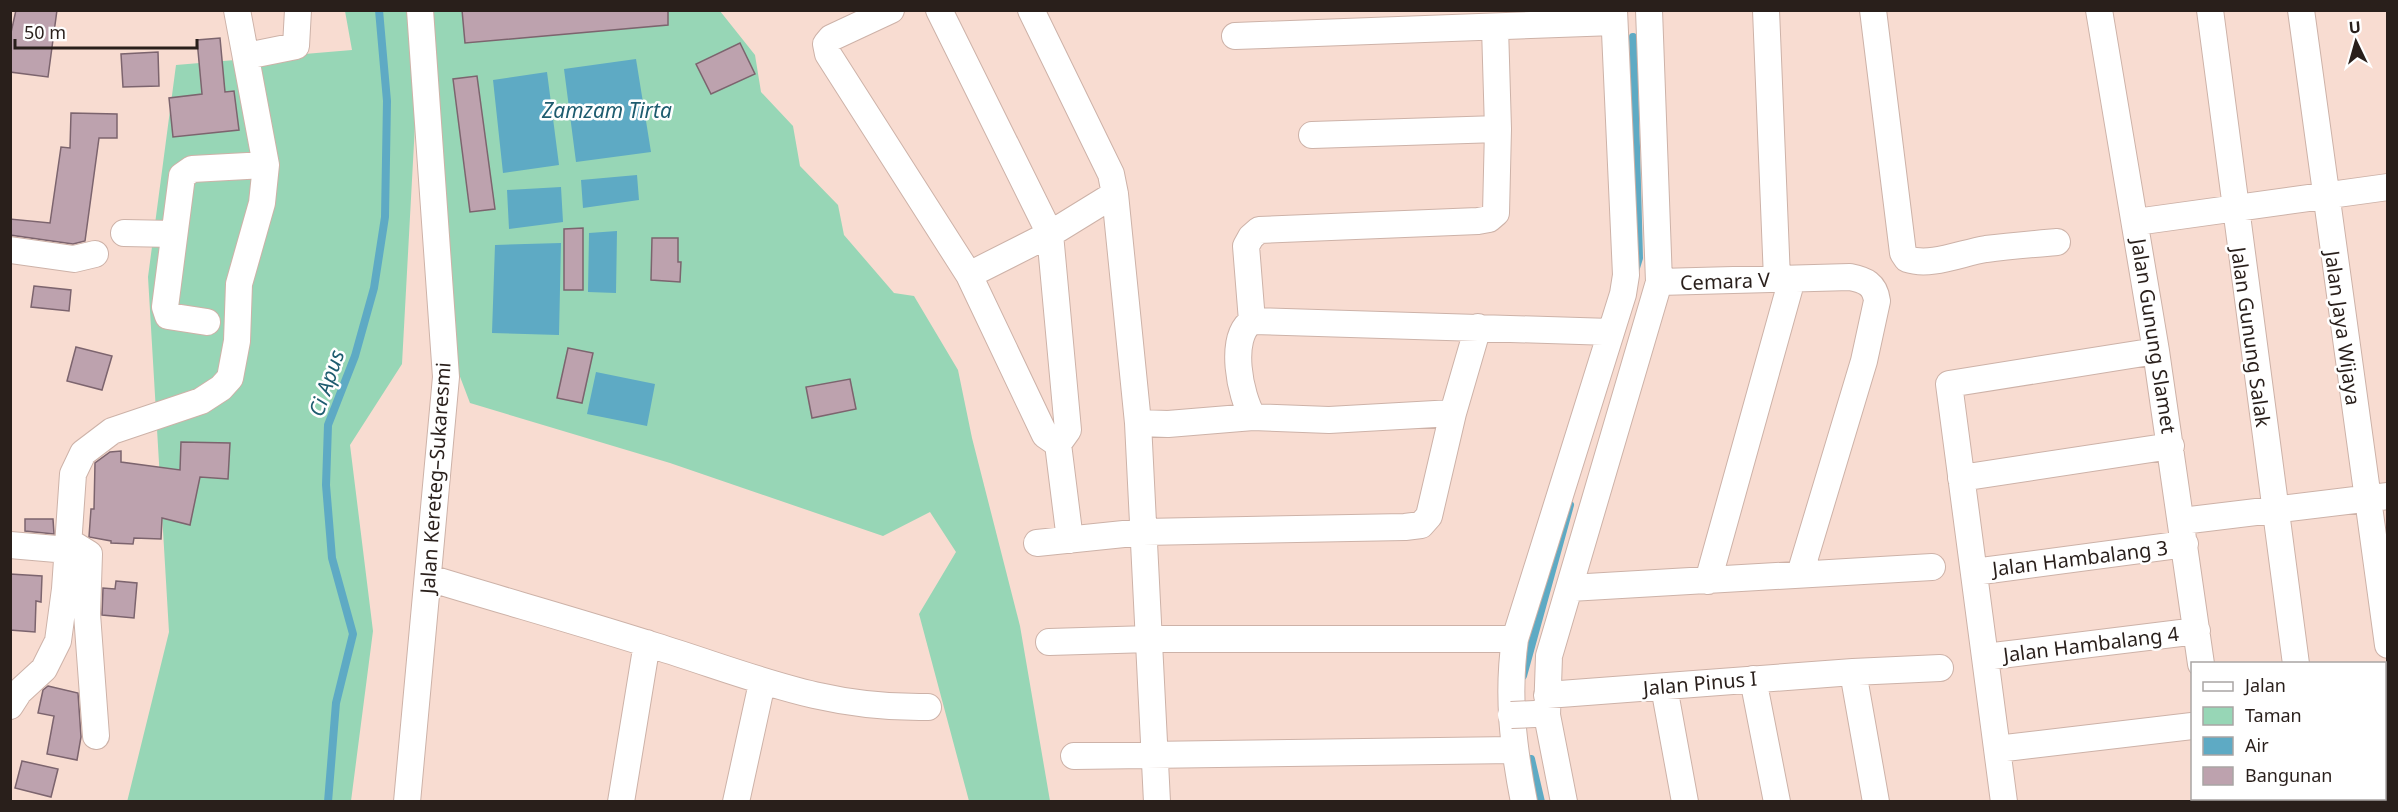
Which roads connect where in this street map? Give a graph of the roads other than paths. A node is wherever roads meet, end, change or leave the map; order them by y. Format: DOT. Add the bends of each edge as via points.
graph roads {
  1 [pos="237,10"];
  2 [pos="298,10"];
  3 [pos="420,10"];
  4 [pos="891,10"];
  5 [pos="939,10"];
  6 [pos="1031,10"];
  7 [pos="1649,10"];
  8 [pos="1766,10"];
  9 [pos="1873,10"];
  10 [pos="2099,10"];
  11 [pos="2210,10"];
  12 [pos="2301,10"];
  13 [pos="1614,16"];
  14 [pos="1495,27"];
  15 [pos="1234,36"];
  16 [pos="247,56"];
  17 [pos="1498,129"];
  18 [pos="1312,135"];
  19 [pos="266,165"];
  20 [pos="2388,187"];
  21 [pos="1115,194"];
  22 [pos="2325,195"];
  23 [pos="2234,208"];
  24 [pos="2136,222"];
  25 [pos="124,233"];
  26 [pos="174,234"];
  27 [pos="1050,234"];
  28 [pos="2057,242"];
  29 [pos="10,250"];
  30 [pos="94,254"];
  31 [pos="969,275"];
  32 [pos="1785,279"];
  33 [pos="1659,282"];
  34 [pos="1252,321"];
  35 [pos="207,322"];
  36 [pos="1478,327"];
  37 [pos="1611,332"];
  38 [pos="2156,351"];
  39 [pos="1453,413"];
  40 [pos="1253,417"];
  41 [pos="1153,424"];
  42 [pos="1058,444"];
  43 [pos="2171,446"];
  44 [pos="1961,478"];
  45 [pos="2377,497"];
  46 [pos="2274,509"];
  47 [pos="1143,531"];
  48 [pos="2184,533"];
  49 [pos="1070,540"];
  50 [pos="1037,543"];
  51 [pos="10,545"];
  52 [pos="68,546"];
  53 [pos="1932,567"];
  54 [pos="1974,572"];
  55 [pos="1800,574"];
  56 [pos="429,578"];
  57 [pos="1708,580"];
  58 [pos="1570,588"];
  59 [pos="2197,631"];
  60 [pos="1150,639"];
  61 [pos="1515,639"];
  62 [pos="1049,642"];
  63 [pos="647,643"];
  64 [pos="2388,645"];
  65 [pos="1985,657"];
  66 [pos="2201,662"];
  67 [pos="2296,662"];
  68 [pos="1940,669"];
  69 [pos="1853,672"];
  70 [pos="1753,679"];
  71 [pos="762,683"];
  72 [pos="1664,687"];
  73 [pos="10,706"];
  74 [pos="928,707"];
  75 [pos="1530,712"];
  76 [pos="2191,726"];
  77 [pos="96,736"];
  78 [pos="1997,749"];
  79 [pos="1514,750"];
  80 [pos="1154,753"];
  81 [pos="1074,756"];
  82 [pos="407,801"];
  83 [pos="621,801"];
  84 [pos="736,801"];
  85 [pos="1157,801"];
  86 [pos="1524,801"];
  87 [pos="1564,801"];
  88 [pos="1685,801"];
  89 [pos="1777,801"];
  90 [pos="1876,801"];
  91 [pos="2004,801"];
  1 -- 16 [label="street"];
  2 -- 16 [label="street" via="296,46"];
  3 -- 56 [label="street, Jalan Kereteg–Sukaresmi" via="446,377"];
  4 -- 31 [label="street" via="831,38 826,44 828,54"];
  5 -- 27 [label="street"];
  6 -- 21 [label="street" via="1111,174"];
  7 -- 33 [label="street"];
  8 -- 32 [label="street"];
  9 -- 28 [label="street" via="1906,259 1926,261 1985,249"];
  10 -- 24 [label="street, Jalan Gunung Slamet"];
  11 -- 23 [label="street, Jalan Gunung Salak"];
  12 -- 22 [label="street, Jalan Jaya Wijaya"];
  13 -- 14 [label="street"];
  13 -- 37 [label="street" via="1627,253 1623,294"];
  14 -- 15 [label="street"];
  14 -- 17 [label="street"];
  16 -- 19 [label="street"];
  17 -- 18 [label="street"];
  17 -- 34 [label="street" via="1496,213 1489,219 1259,230 1246,246"];
  19 -- 26 [label="street" via="185,172"];
  19 -- 52 [label="street" via="262,203 239,284 237,342 230,378 201,401 112,431 83,453 73,474"];
  20 -- 22 [label="street"];
  21 -- 27 [label="street"];
  21 -- 41 [label="street"];
  22 -- 23 [label="street"];
  22 -- 45 [label="street, Jalan Jaya Wijaya"];
  23 -- 24 [label="street"];
  23 -- 46 [label="street, Jalan Gunung Salak"];
  24 -- 38 [label="street, Jalan Gunung Slamet"];
  25 -- 26 [label="street"];
  26 -- 35 [label="street" via="165,307 168,316"];
  27 -- 31 [label="street"];
  27 -- 42 [label="street" via="1068,430"];
  29 -- 30 [label="street" via="74,259"];
  31 -- 42 [label="street" via="1045,435"];
  32 -- 33 [label="street, Cemara V"];
  32 -- 55 [label="street, Cemara V" via="1864,280 1876,292 1877,301 1864,361"];
  32 -- 57 [label="street"];
  33 -- 58 [label="street"];
  34 -- 36 [label="street"];
  34 -- 40 [label="street" via="1242,332 1239,372 1246,406"];
  36 -- 37 [label="street"];
  36 -- 39 [label="street"];
  37 -- 61 [label="street"];
  38 -- 43 [label="street, Jalan Gunung Slamet"];
  38 -- 44 [label="street" via="1949,384"];
  39 -- 40 [label="street" via="1329,420"];
  39 -- 47 [label="street" via="1429,516 1421,525"];
  40 -- 41 [label="street"];
  41 -- 47 [label="street"];
  42 -- 49 [label="street"];
  43 -- 44 [label="street"];
  43 -- 48 [label="street, Jalan Gunung Slamet"];
  44 -- 54 [label="street"];
  45 -- 46 [label="street, Jalan Hambalang 3"];
  45 -- 64 [label="street, Jalan Jaya Wijaya"];
  46 -- 48 [label="street, Jalan Hambalang 3"];
  46 -- 67 [label="street, Jalan Gunung Salak"];
  47 -- 49 [label="street"];
  47 -- 60 [label="street"];
  48 -- 54 [label="street, Jalan Hambalang 3"];
  48 -- 59 [label="street, Jalan Gunung Slamet"];
  49 -- 50 [label="street"];
  51 -- 52 [label="street"];
  52 -- 73 [label="street" via="58,641 44,669"];
  52 -- 77 [label="street" via="89,554 87,614"];
  53 -- 55 [label="street"];
  54 -- 65 [label="street"];
  55 -- 57 [label="street"];
  56 -- 63 [label="street"];
  56 -- 82 [label="street, Jalan Kereteg–Sukaresmi"];
  57 -- 58 [label="street"];
  58 -- 75 [label="street"];
  59 -- 65 [label="street, Jalan Hambalang 4"];
  59 -- 66 [label="street, Jalan Gunung Slamet"];
  60 -- 61 [label="street"];
  60 -- 62 [label="street"];
  60 -- 80 [label="street"];
  61 -- 75 [label="street" via="1510,675"];
  63 -- 71 [label="street"];
  63 -- 83 [label="street"];
  65 -- 78 [label="street"];
  68 -- 69 [label="street, Jalan Pinus I"];
  69 -- 70 [label="street, Jalan Pinus I"];
  69 -- 90 [label="street"];
  70 -- 72 [label="street, Jalan Pinus I"];
  70 -- 89 [label="street"];
  71 -- 74 [label="street" via="886,708"];
  71 -- 84 [label="street"];
  72 -- 75 [label="street, Jalan Pinus I"];
  72 -- 88 [label="street"];
  75 -- 79 [label="street"];
  75 -- 87 [label="street"];
  76 -- 78 [label="street"];
  78 -- 91 [label="street"];
  79 -- 80 [label="street"];
  79 -- 86 [label="street"];
  80 -- 81 [label="street"];
  80 -- 85 [label="street"];
}
